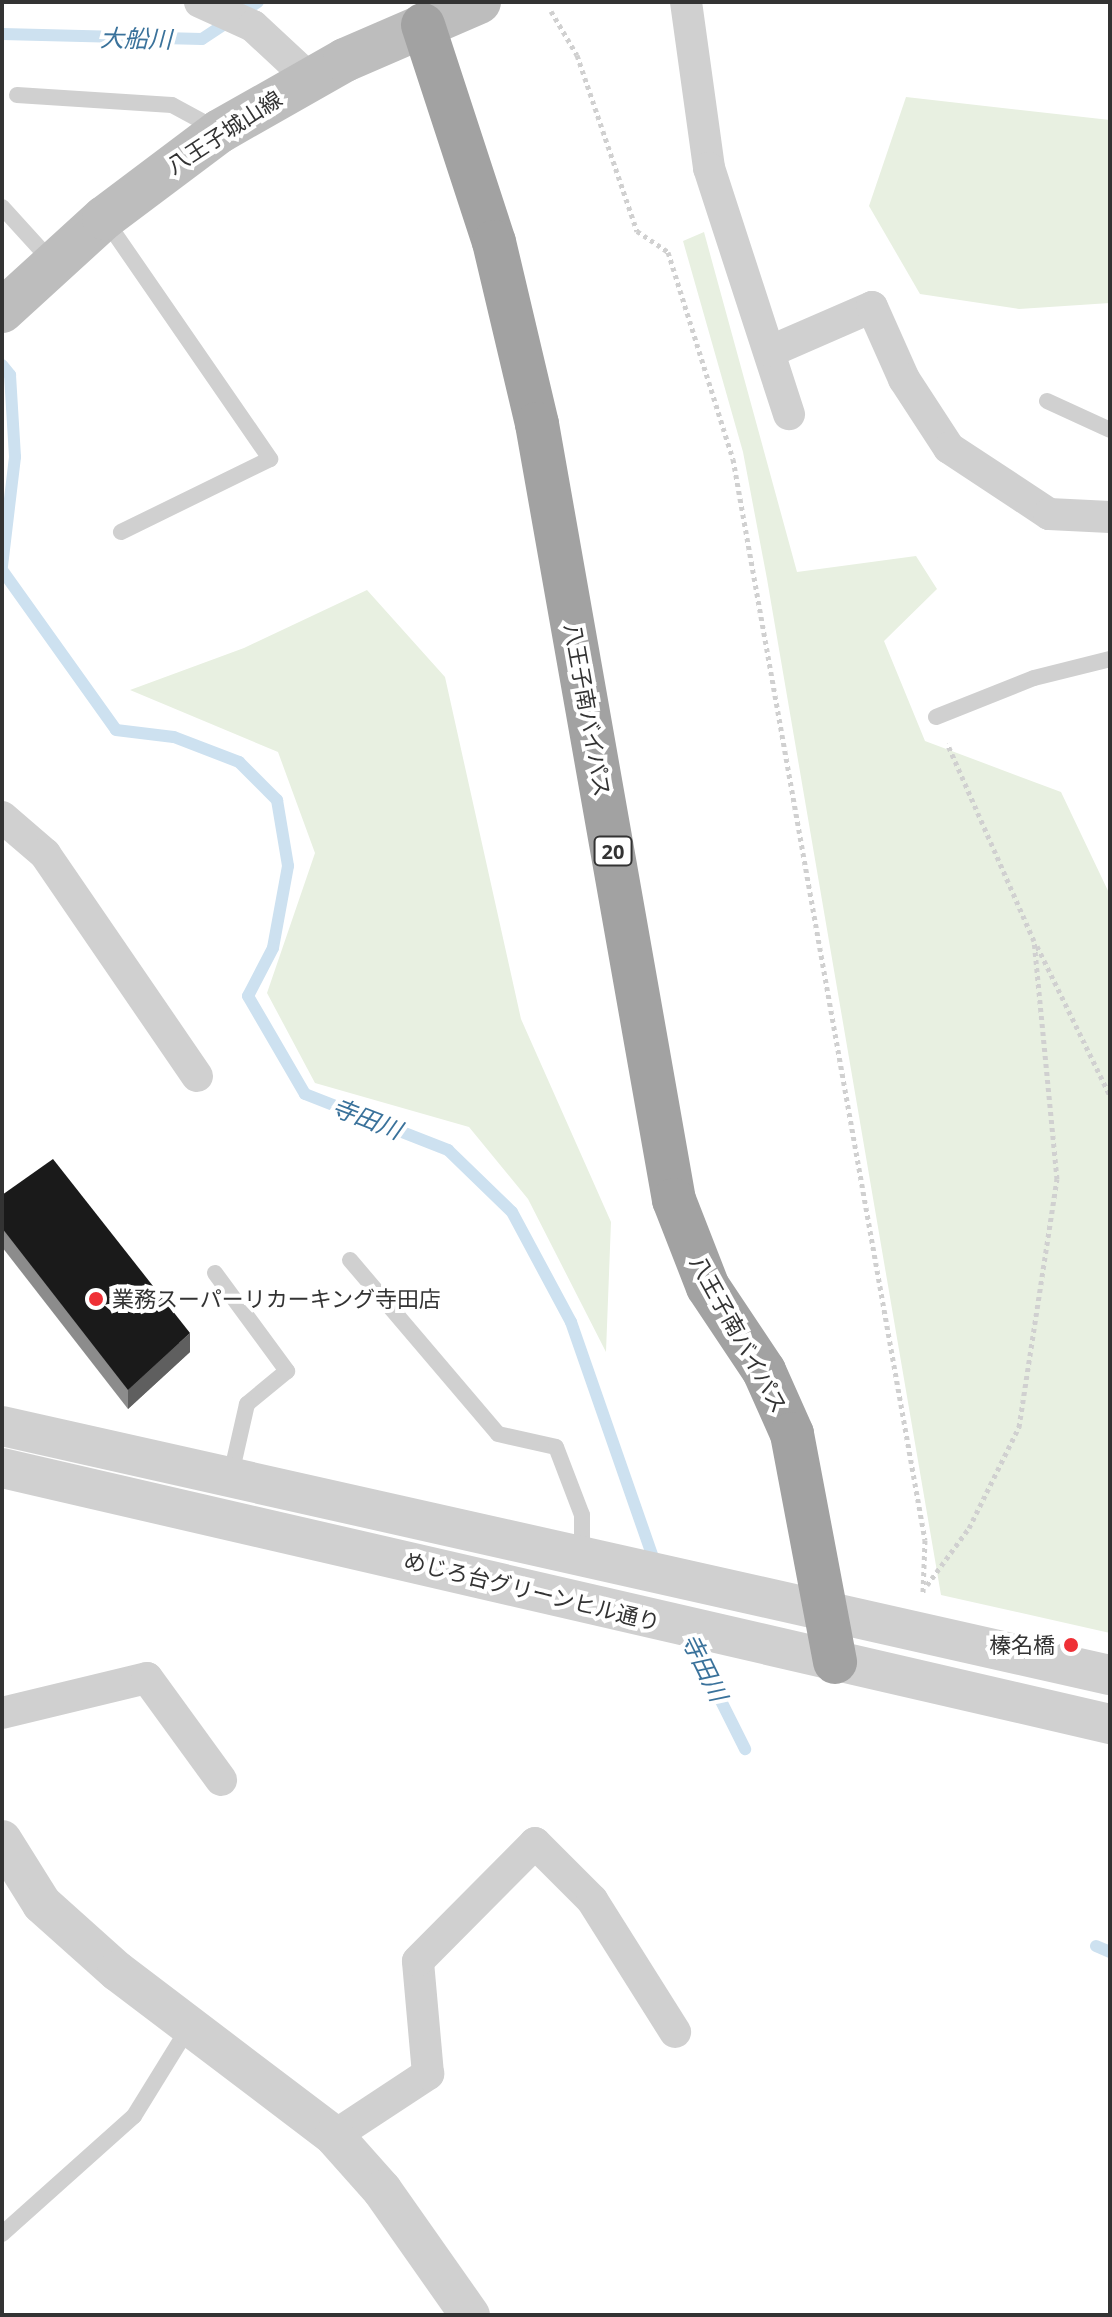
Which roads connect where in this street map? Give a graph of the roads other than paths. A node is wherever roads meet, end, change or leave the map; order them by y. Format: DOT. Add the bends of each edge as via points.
graph roads {
  1 [pos="479,2"];
  2 [pos="686,2"];
  3 [pos="227,12"];
  4 [pos="418,14"];
  5 [pos="309,78"];
  6 [pos="17,95"];
  7 [pos="220,131"];
  8 [pos="2,207"];
  9 [pos="104,218"];
  10 [pos="54,263"];
  11 [pos="2,311"];
  12 [pos="771,351"];
  13 [pos="1047,401"];
  14 [pos="789,414"];
  15 [pos="1110,430"];
  16 [pos="1110,517"];
  17 [pos="121,532"];
  18 [pos="1110,659"];
  19 [pos="936,717"];
  20 [pos="2,817"];
  21 [pos="197,1076"];
  22 [pos="350,1260"];
  23 [pos="215,1273"];
  24 [pos="2,1426"];
  25 [pos="2,1468"];
  26 [pos="231,1477"];
  27 [pos="222,1515"];
  28 [pos="599,1555"];
  29 [pos="827,1608"];
  30 [pos="835,1662"];
  31 [pos="1110,1675"];
  32 [pos="2,1713"];
  33 [pos="1110,1724"];
  34 [pos="221,1780"];
  35 [pos="2,1840"];
  36 [pos="189,2026"];
  37 [pos="675,2032"];
  38 [pos="334,2136"];
  39 [pos="2,2234"];
  40 [pos="470,2315"];
  1 -- 4 [label="main road, 八王子城山線"];
  2 -- 12 [label="street" via="709,168"];
  3 -- 5 [label="street"];
  4 -- 5 [label="main road, 八王子城山線"];
  4 -- 29 [label="highway, 八王子南バイパス / 20" via="494,242 537,424 674,1200 708,1287 780,1401 802,1469"];
  5 -- 7 [label="main road, 八王子城山線"];
  6 -- 7 [label="lane" via="172,105"];
  7 -- 9 [label="main road, 八王子城山線"];
  8 -- 10 [label="lane"];
  9 -- 10 [label="main road, 八王子城山線"];
  9 -- 17 [label="lane" via="270,459"];
  10 -- 11 [label="main road, 八王子城山線"];
  12 -- 14 [label="street"];
  12 -- 16 [label="street" via="872,307 904,379 949,448 1049,514"];
  13 -- 15 [label="lane"];
  18 -- 19 [label="lane" via="1034,678"];
  20 -- 21 [label="street" via="45,854"];
  22 -- 28 [label="lane" via="498,1434 556,1447"];
  23 -- 26 [label="lane" via="287,1371 247,1404"];
  24 -- 26 [label="street, めじろ台グリーンヒル通り"];
  25 -- 27 [label="street, めじろ台グリーンヒル通り"];
  26 -- 27 [label="lane"];
  26 -- 28 [label="street, めじろ台グリーンヒル通り"];
  27 -- 30 [label="street, めじろ台グリーンヒル通り"];
  28 -- 29 [label="street, めじろ台グリーンヒル通り"];
  29 -- 30 [label="highway, 八王子南バイパス / 20"];
  29 -- 31 [label="street, めじろ台グリーンヒル通り"];
  30 -- 33 [label="street, めじろ台グリーンヒル通り"];
  32 -- 34 [label="street" via="147,1678"];
  35 -- 36 [label="street" via="42,1904"];
  36 -- 38 [label="street"];
  36 -- 39 [label="lane" via="134,2116"];
  37 -- 38 [label="street" via="592,1900 535,1843 418,1961 428,2074"];
  38 -- 40 [label="street" via="382,2190"];
}
